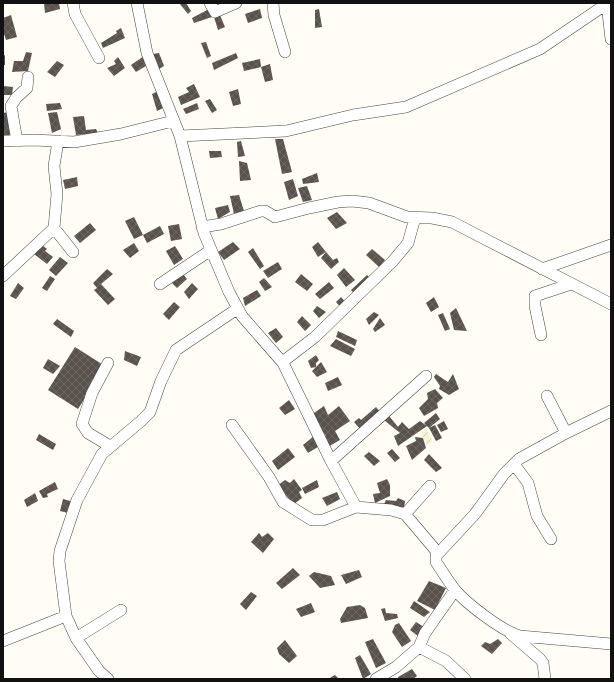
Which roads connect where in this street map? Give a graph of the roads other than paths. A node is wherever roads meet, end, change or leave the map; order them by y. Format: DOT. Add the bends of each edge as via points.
graph roads {
  1 [pos="73,3"];
  2 [pos="137,3"];
  3 [pos="210,3"];
  4 [pos="236,3"];
  5 [pos="273,3"];
  6 [pos="607,3"];
  7 [pos="611,39"];
  8 [pos="286,52"];
  9 [pos="99,58"];
  10 [pos="28,77"];
  11 [pos="173,121"];
  12 [pos="180,136"];
  13 [pos="3,141"];
  14 [pos="17,141"];
  15 [pos="58,141"];
  16 [pos="415,218"];
  17 [pos="202,227"];
  18 [pos="54,228"];
  19 [pos="611,245"];
  20 [pos="211,250"];
  21 [pos="73,252"];
  22 [pos="542,269"];
  23 [pos="3,276"];
  24 [pos="160,284"];
  25 [pos="571,284"];
  26 [pos="611,304"];
  27 [pos="237,309"];
  28 [pos="541,335"];
  29 [pos="108,363"];
  30 [pos="283,363"];
  31 [pos="426,376"];
  32 [pos="547,396"];
  33 [pos="611,412"];
  34 [pos="232,425"];
  35 [pos="566,433"];
  36 [pos="110,446"];
  37 [pos="331,461"];
  38 [pos="514,464"];
  39 [pos="430,486"];
  40 [pos="356,507"];
  41 [pos="405,514"];
  42 [pos="551,538"];
  43 [pos="438,554"];
  44 [pos="455,590"];
  45 [pos="121,610"];
  46 [pos="66,616"];
  47 [pos="510,633"];
  48 [pos="76,638"];
  49 [pos="3,641"];
  50 [pos="611,644"];
  51 [pos="419,647"];
  52 [pos="380,678"];
  53 [pos="108,679"];
  54 [pos="465,679"];
  55 [pos="545,679"];
  1 -- 9 [label="street" via="75,14"];
  2 -- 11 [label="street" via="147,53"];
  3 -- 4 [label="street" via="215,12"];
  5 -- 8 [label="street" via="274,15"];
  6 -- 7 [label="street"];
  6 -- 12 [label="street" via="540,48 406,107 286,130"];
  10 -- 14 [label="street" via="27,88 11,106"];
  11 -- 12 [label="street"];
  11 -- 15 [label="street" via="121,134 74,142"];
  12 -- 17 [label="street"];
  13 -- 14 [label="street"];
  14 -- 15 [label="street"];
  15 -- 18 [label="street" via="54,166 57,194"];
  16 -- 17 [label="street" via="396,214 369,203 345,201 275,217 261,211 221,224"];
  16 -- 22 [label="street" via="452,222"];
  16 -- 30 [label="street" via="408,243 393,261 315,337"];
  17 -- 20 [label="street"];
  18 -- 21 [label="street"];
  18 -- 23 [label="street"];
  19 -- 22 [label="street"];
  20 -- 24 [label="street"];
  20 -- 27 [label="street"];
  22 -- 25 [label="street"];
  25 -- 26 [label="street"];
  25 -- 28 [label="street" via="535,296"];
  27 -- 30 [label="street"];
  27 -- 36 [label="street" via="176,350 150,412"];
  29 -- 36 [label="street" via="92,393 82,424 88,433"];
  30 -- 37 [label="street"];
  31 -- 37 [label="street"];
  32 -- 35 [label="street"];
  33 -- 35 [label="street"];
  34 -- 40 [label="street" via="269,477 283,502 312,520 323,520"];
  35 -- 38 [label="street"];
  36 -- 46 [label="street" via="96,464 77,500 60,551 59,572"];
  37 -- 40 [label="street"];
  38 -- 42 [label="street" via="528,483 537,516"];
  38 -- 43 [label="street" via="475,514"];
  39 -- 41 [label="street"];
  40 -- 41 [label="street"];
  41 -- 43 [label="street"];
  43 -- 44 [label="street" via="436,562"];
  44 -- 47 [label="street" via="496,625"];
  44 -- 51 [label="street" via="425,633"];
  45 -- 48 [label="street"];
  46 -- 48 [label="street"];
  46 -- 49 [label="street"];
  47 -- 50 [label="street"];
  47 -- 55 [label="street" via="540,659"];
  48 -- 53 [label="street" via="99,671"];
  51 -- 52 [label="street"];
  51 -- 54 [label="street" via="446,661"];
}
